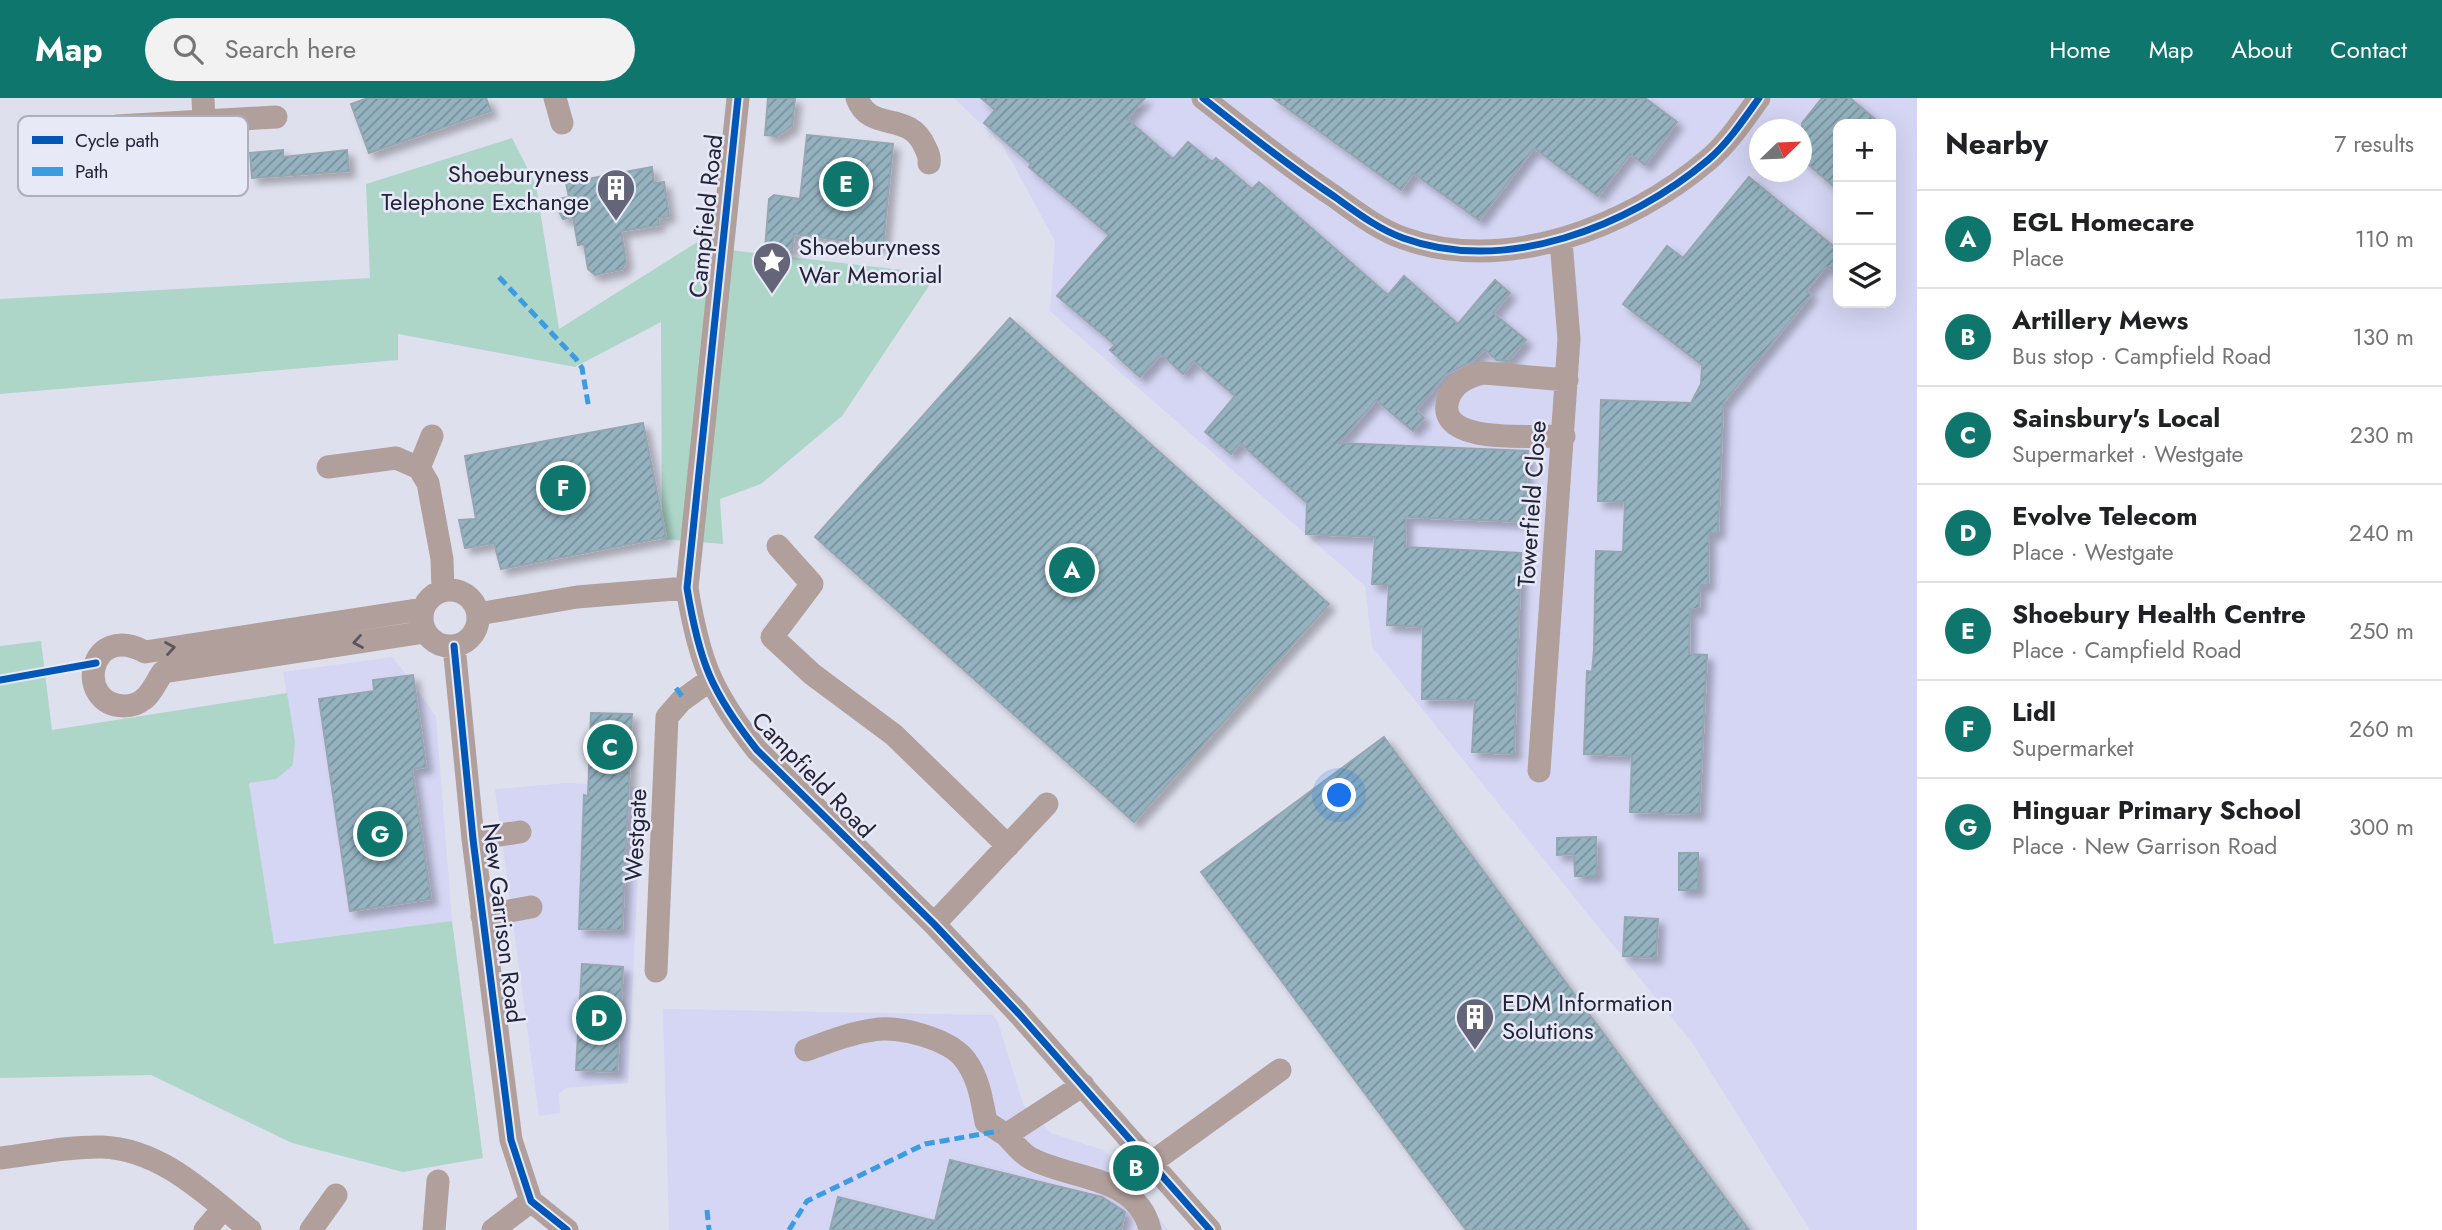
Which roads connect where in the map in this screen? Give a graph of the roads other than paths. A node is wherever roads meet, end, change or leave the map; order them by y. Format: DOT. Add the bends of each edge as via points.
graph roads {
  1 [pos="203,98"];
  2 [pos="555,98"];
  3 [pos="738,98"];
  4 [pos="857,98"];
  5 [pos="1203,98"];
  6 [pos="1759,98"];
  7 [pos="204,116"];
  8 [pos="275,117"];
  9 [pos="248,119"];
  10 [pos="562,123"];
  11 [pos="929,163"];
  12 [pos="1560,240"];
  13 [pos="1567,380"];
  14 [pos="432,436"];
  15 [pos="1564,436"];
  16 [pos="328,467"];
  17 [pos="419,468"];
  18 [pos="778,547"];
  19 [pos="687,588"];
  20 [pos="443,590"];
  21 [pos="478,614"];
  22 [pos="424,621"];
  23 [pos="454,646"];
  24 [pos="710,680"];
  25 [pos="1539,771"];
  26 [pos="1047,804"];
  27 [pos="520,832"];
  28 [pos="473,839"];
  29 [pos="1008,846"];
  30 [pos="531,907"];
  31 [pos="482,916"];
  32 [pos="934,923"];
  33 [pos="656,971"];
  34 [pos="806,1050"];
  35 [pos="1280,1070"];
  36 [pos="1083,1085"];
  37 [pos="1006,1135"];
  38 [pos="0,1158"];
  39 [pos="1151,1163"];
  40 [pos="438,1181"];
  41 [pos="336,1195"];
  42 [pos="531,1201"];
  43 [pos="223,1209"];
  44 [pos="205,1230"];
  45 [pos="250,1230"];
  46 [pos="311,1230"];
  47 [pos="434,1230"];
  48 [pos="493,1230"];
  49 [pos="567,1230"];
  50 [pos="1150,1230"];
  51 [pos="1210,1230"];
  1 -- 7 [label="street"];
  2 -- 10 [label="street"];
  3 -- 19 [label="street, Campfield Road"];
  4 -- 11 [label="street" via="872,118 910,126 921,137"];
  5 -- 12 [label="street" via="1279,158 1402,238 1486,250"];
  6 -- 12 [label="street" via="1709,159 1610,222"];
  8 -- 9 [label="street"];
  12 -- 13 [label="street, Towerfield Close" via="1569,339"];
  13 -- 15 [label="street, Towerfield Close"];
  13 -- 15 [label="street" via="1471,375 1450,394 1447,409 1448,419 1457,428 1472,433"];
  14 -- 17 [label="street"];
  15 -- 25 [label="street, Towerfield Close"];
  16 -- 17 [label="street" via="396,458"];
  17 -- 20 [label="street" via="428,483"];
  18 -- 29 [label="street" via="812,584 772,637 812,674 894,735"];
  19 -- 21 [label="street" via="577,597"];
  19 -- 24 [label="street, Campfield Road" via="696,644"];
  20 -- 21 [label="street" via="466,595"];
  20 -- 22 [label="street" via="431,597"];
  21 -- 23 [label="street" via="475,630"];
  22 -- 22 [label="street, one-way" via="163,672 146,698 132,706 116,706 102,698 93,683 93,667 101,653 115,645 131,644 145,652"];
  22 -- 23 [label="street" via="435,642"];
  23 -- 28 [label="street, New Garrison Road"];
  24 -- 32 [label="street, Campfield Road" via="757,750"];
  24 -- 33 [label="street, Westgate" via="667,718"];
  26 -- 29 [label="street"];
  27 -- 28 [label="street"];
  28 -- 31 [label="street, New Garrison Road"];
  29 -- 32 [label="street"];
  30 -- 31 [label="street"];
  31 -- 42 [label="street, New Garrison Road" via="511,1140"];
  32 -- 36 [label="street, Campfield Road"];
  34 -- 37 [label="street" via="875,1029 914,1033 945,1043 965,1059 977,1082 986,1122"];
  35 -- 39 [label="street"];
  36 -- 37 [label="street"];
  36 -- 39 [label="street, Campfield Road"];
  37 -- 50 [label="street" via="1029,1157 1114,1186 1132,1197 1147,1217"];
  38 -- 43 [label="street" via="103,1147 132,1153 177,1172"];
  39 -- 51 [label="street, Campfield Road"];
  40 -- 47 [label="street"];
  41 -- 46 [label="street"];
  42 -- 48 [label="street"];
  42 -- 49 [label="street"];
  43 -- 44 [label="street"];
  43 -- 45 [label="street"];
}
